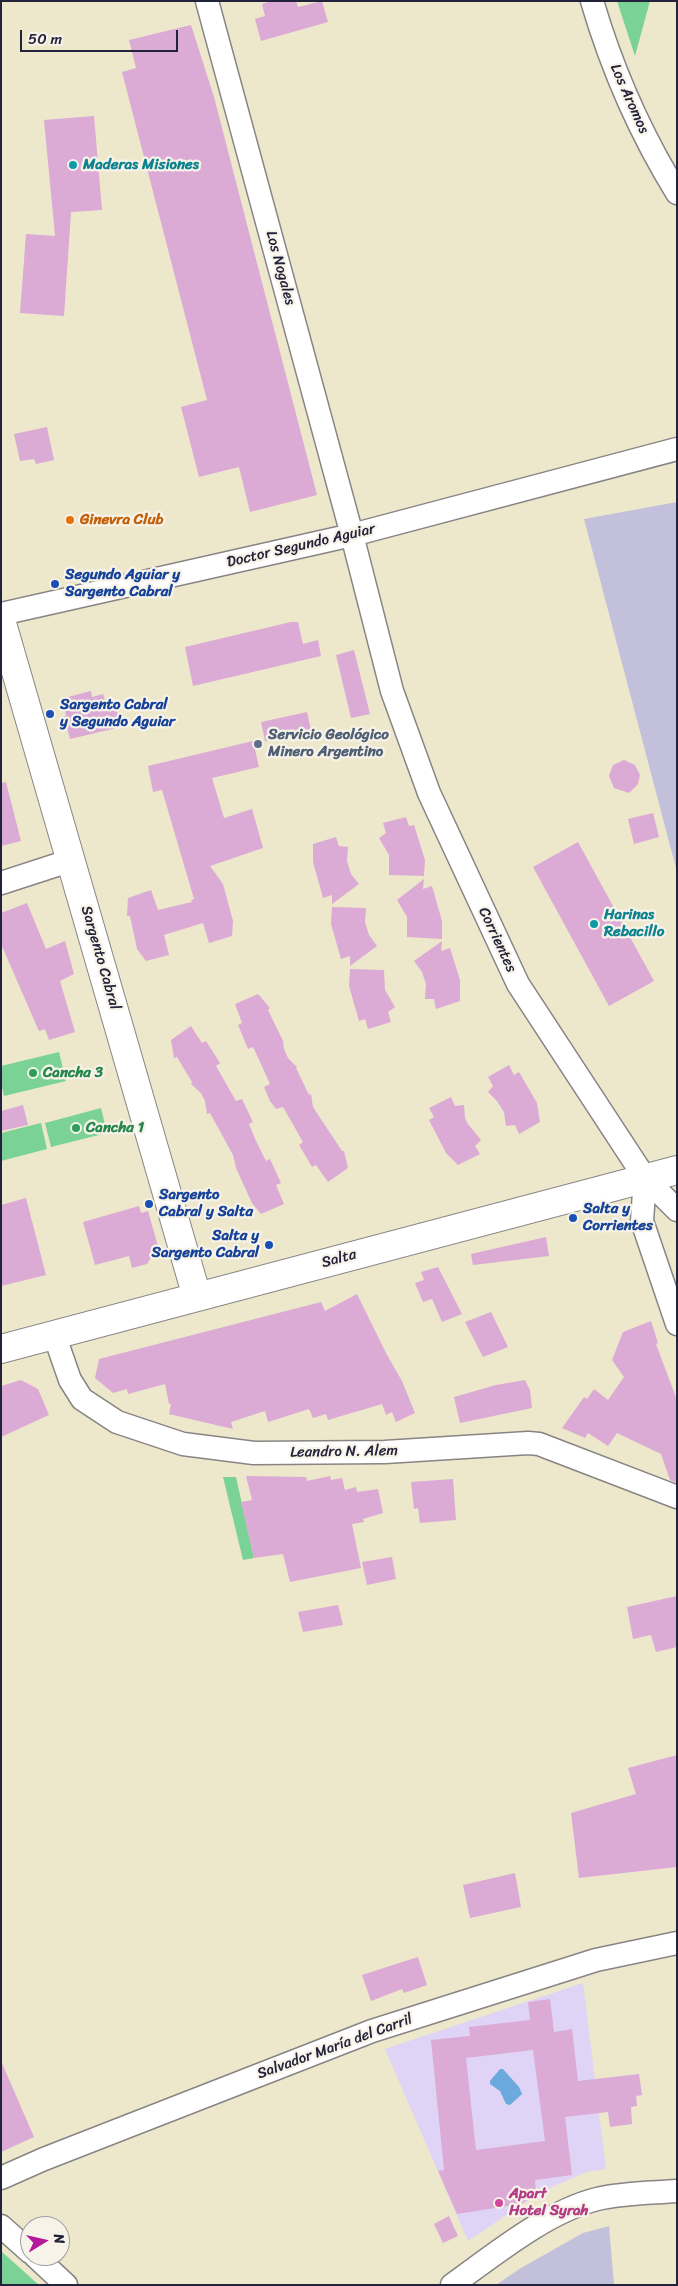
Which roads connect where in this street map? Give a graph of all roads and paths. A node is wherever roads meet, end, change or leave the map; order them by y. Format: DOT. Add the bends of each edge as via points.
graph roads {
  1 [pos="207,1"];
  2 [pos="592,1"];
  3 [pos="677,193"];
  4 [pos="677,449"];
  5 [pos="352,534"];
  6 [pos="1,614"];
  7 [pos="1,620"];
  8 [pos="10,684"];
  9 [pos="72,860"];
  10 [pos="1,882"];
  11 [pos="677,1170"];
  12 [pos="644,1178"];
  13 [pos="677,1210"];
  14 [pos="197,1297"];
  15 [pos="677,1324"];
  16 [pos="54,1334"];
  17 [pos="1,1348"];
  18 [pos="677,1497"];
  19 [pos="677,1943"];
  20 [pos="1,2178"];
  21 [pos="677,2190"];
  22 [pos="1,2226"];
  23 [pos="20,2243"];
  24 [pos="46,2266"];
  25 [pos="66,2285"];
  26 [pos="452,2285"];
  1 -- 5 [label="street, Los Nogales"];
  2 -- 3 [label="street, Los Aromos" via="612,63 632,109"];
  4 -- 5 [label="street, Doctor Segundo Aguiar"];
  5 -- 6 [label="street, Doctor Segundo Aguiar"];
  5 -- 12 [label="street, Corrientes" via="392,692 429,793 518,984"];
  7 -- 8 [label="main road, Sargento Cabral"];
  8 -- 9 [label="main road, Sargento Cabral"];
  9 -- 10 [label="street"];
  9 -- 14 [label="main road, Sargento Cabral"];
  11 -- 12 [label="main road, Salta"];
  12 -- 13 [label="street, Corrientes"];
  12 -- 14 [label="main road, Salta"];
  12 -- 15 [label="street" via="642,1221"];
  14 -- 16 [label="main road, Salta"];
  16 -- 17 [label="main road, Salta"];
  16 -- 18 [label="street, Leandro N. Alem" via="70,1380 82,1399 117,1422 183,1444 254,1453 385,1452 539,1444"];
  19 -- 20 [label="street, Salvador María del Carril" via="596,1960 372,2031"];
  21 -- 26 [label="street" via="612,2196 584,2203 530,2231"];
  22 -- 23 [label="street"];
  24 -- 25 [label="street"];
}
